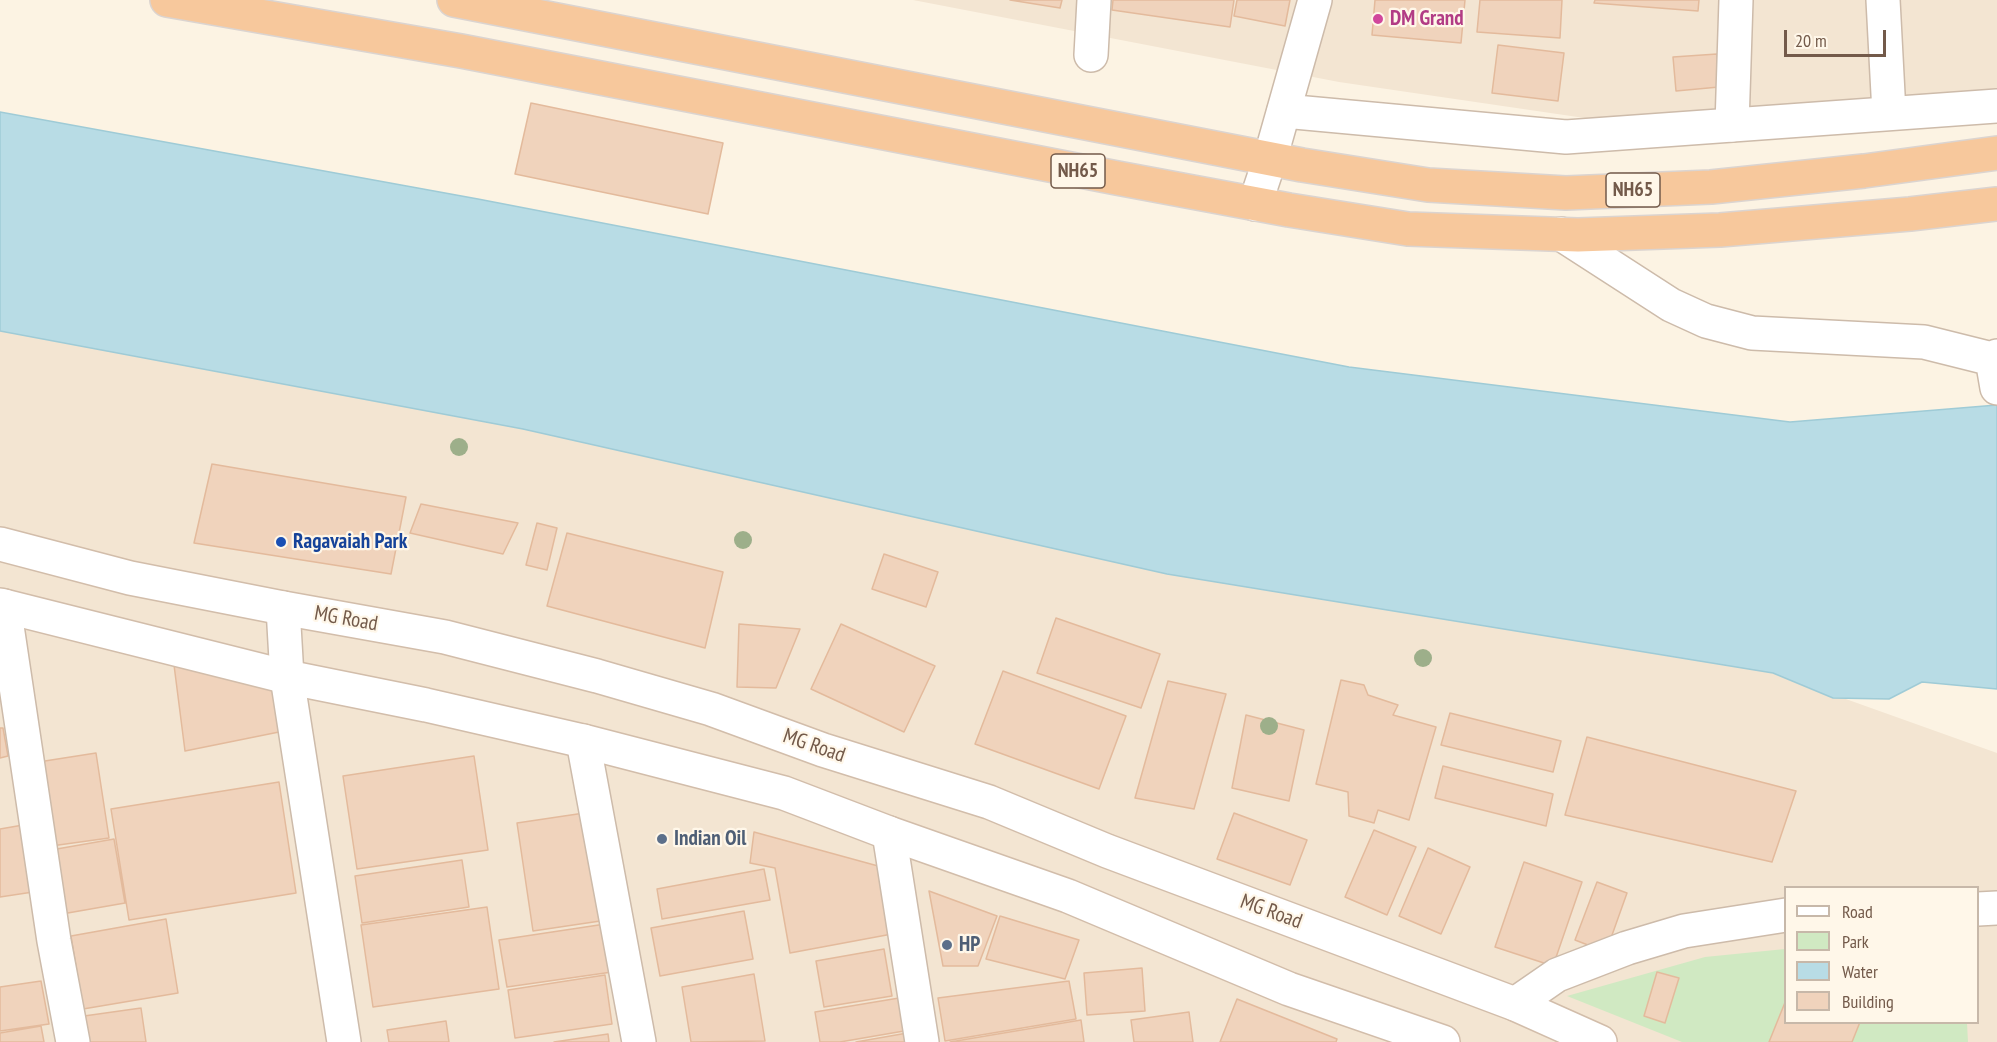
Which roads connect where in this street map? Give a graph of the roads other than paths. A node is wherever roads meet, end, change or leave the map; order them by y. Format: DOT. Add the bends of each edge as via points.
graph roads {
  1 [pos="167,0"];
  2 [pos="454,0"];
  3 [pos="1094,0"];
  4 [pos="1315,0"];
  5 [pos="1736,0"];
  6 [pos="1882,0"];
  7 [pos="1091,55"];
  8 [pos="1997,106"];
  9 [pos="1284,111"];
  10 [pos="1889,113"];
  11 [pos="1732,124"];
  12 [pos="1997,153"];
  13 [pos="1270,159"];
  14 [pos="1255,204"];
  15 [pos="1997,204"];
  16 [pos="1561,234"];
  17 [pos="1995,368"];
  18 [pos="0,544"];
  19 [pos="2,606"];
  20 [pos="283,608"];
  21 [pos="287,677"];
  22 [pos="583,741"];
  23 [pos="889,833"];
  24 [pos="1997,908"];
  25 [pos="1979,909"];
  26 [pos="1784,915"];
  27 [pos="1515,1004"];
  28 [pos="73,1042"];
  29 [pos="344,1042"];
  30 [pos="639,1042"];
  31 [pos="922,1042"];
  32 [pos="1443,1042"];
  33 [pos="1600,1042"];
  1 -- 14 [label="highway, NH65" via="461,51"];
  2 -- 13 [label="highway, NH65"];
  3 -- 7 [label="street"];
  4 -- 9 [label="street"];
  5 -- 11 [label="street"];
  6 -- 10 [label="street"];
  8 -- 10 [label="street"];
  9 -- 11 [label="street" via="1566,137"];
  9 -- 13 [label="street"];
  10 -- 11 [label="street"];
  12 -- 13 [label="highway, NH65" via="1711,187 1566,193 1428,185"];
  13 -- 14 [label="street"];
  14 -- 16 [label="highway, NH65" via="1408,229"];
  15 -- 16 [label="highway, NH65" via="1720,230"];
  16 -- 17 [label="street" via="1671,305 1706,321 1752,333 1924,342"];
  18 -- 20 [label="street, MG Road" via="130,578"];
  19 -- 21 [label="street"];
  19 -- 28 [label="street"];
  20 -- 21 [label="street"];
  20 -- 27 [label="street, MG Road" via="445,637 711,709 823,750 989,802 1107,851"];
  21 -- 22 [label="street"];
  21 -- 29 [label="street"];
  22 -- 23 [label="street" via="784,793"];
  22 -- 30 [label="street"];
  23 -- 31 [label="street"];
  23 -- 32 [label="street" via="1068,896 1289,989"];
  24 -- 25 [label="street"];
  26 -- 27 [label="street" via="1684,931 1627,948 1557,975"];
  27 -- 33 [label="street, MG Road"];
}
